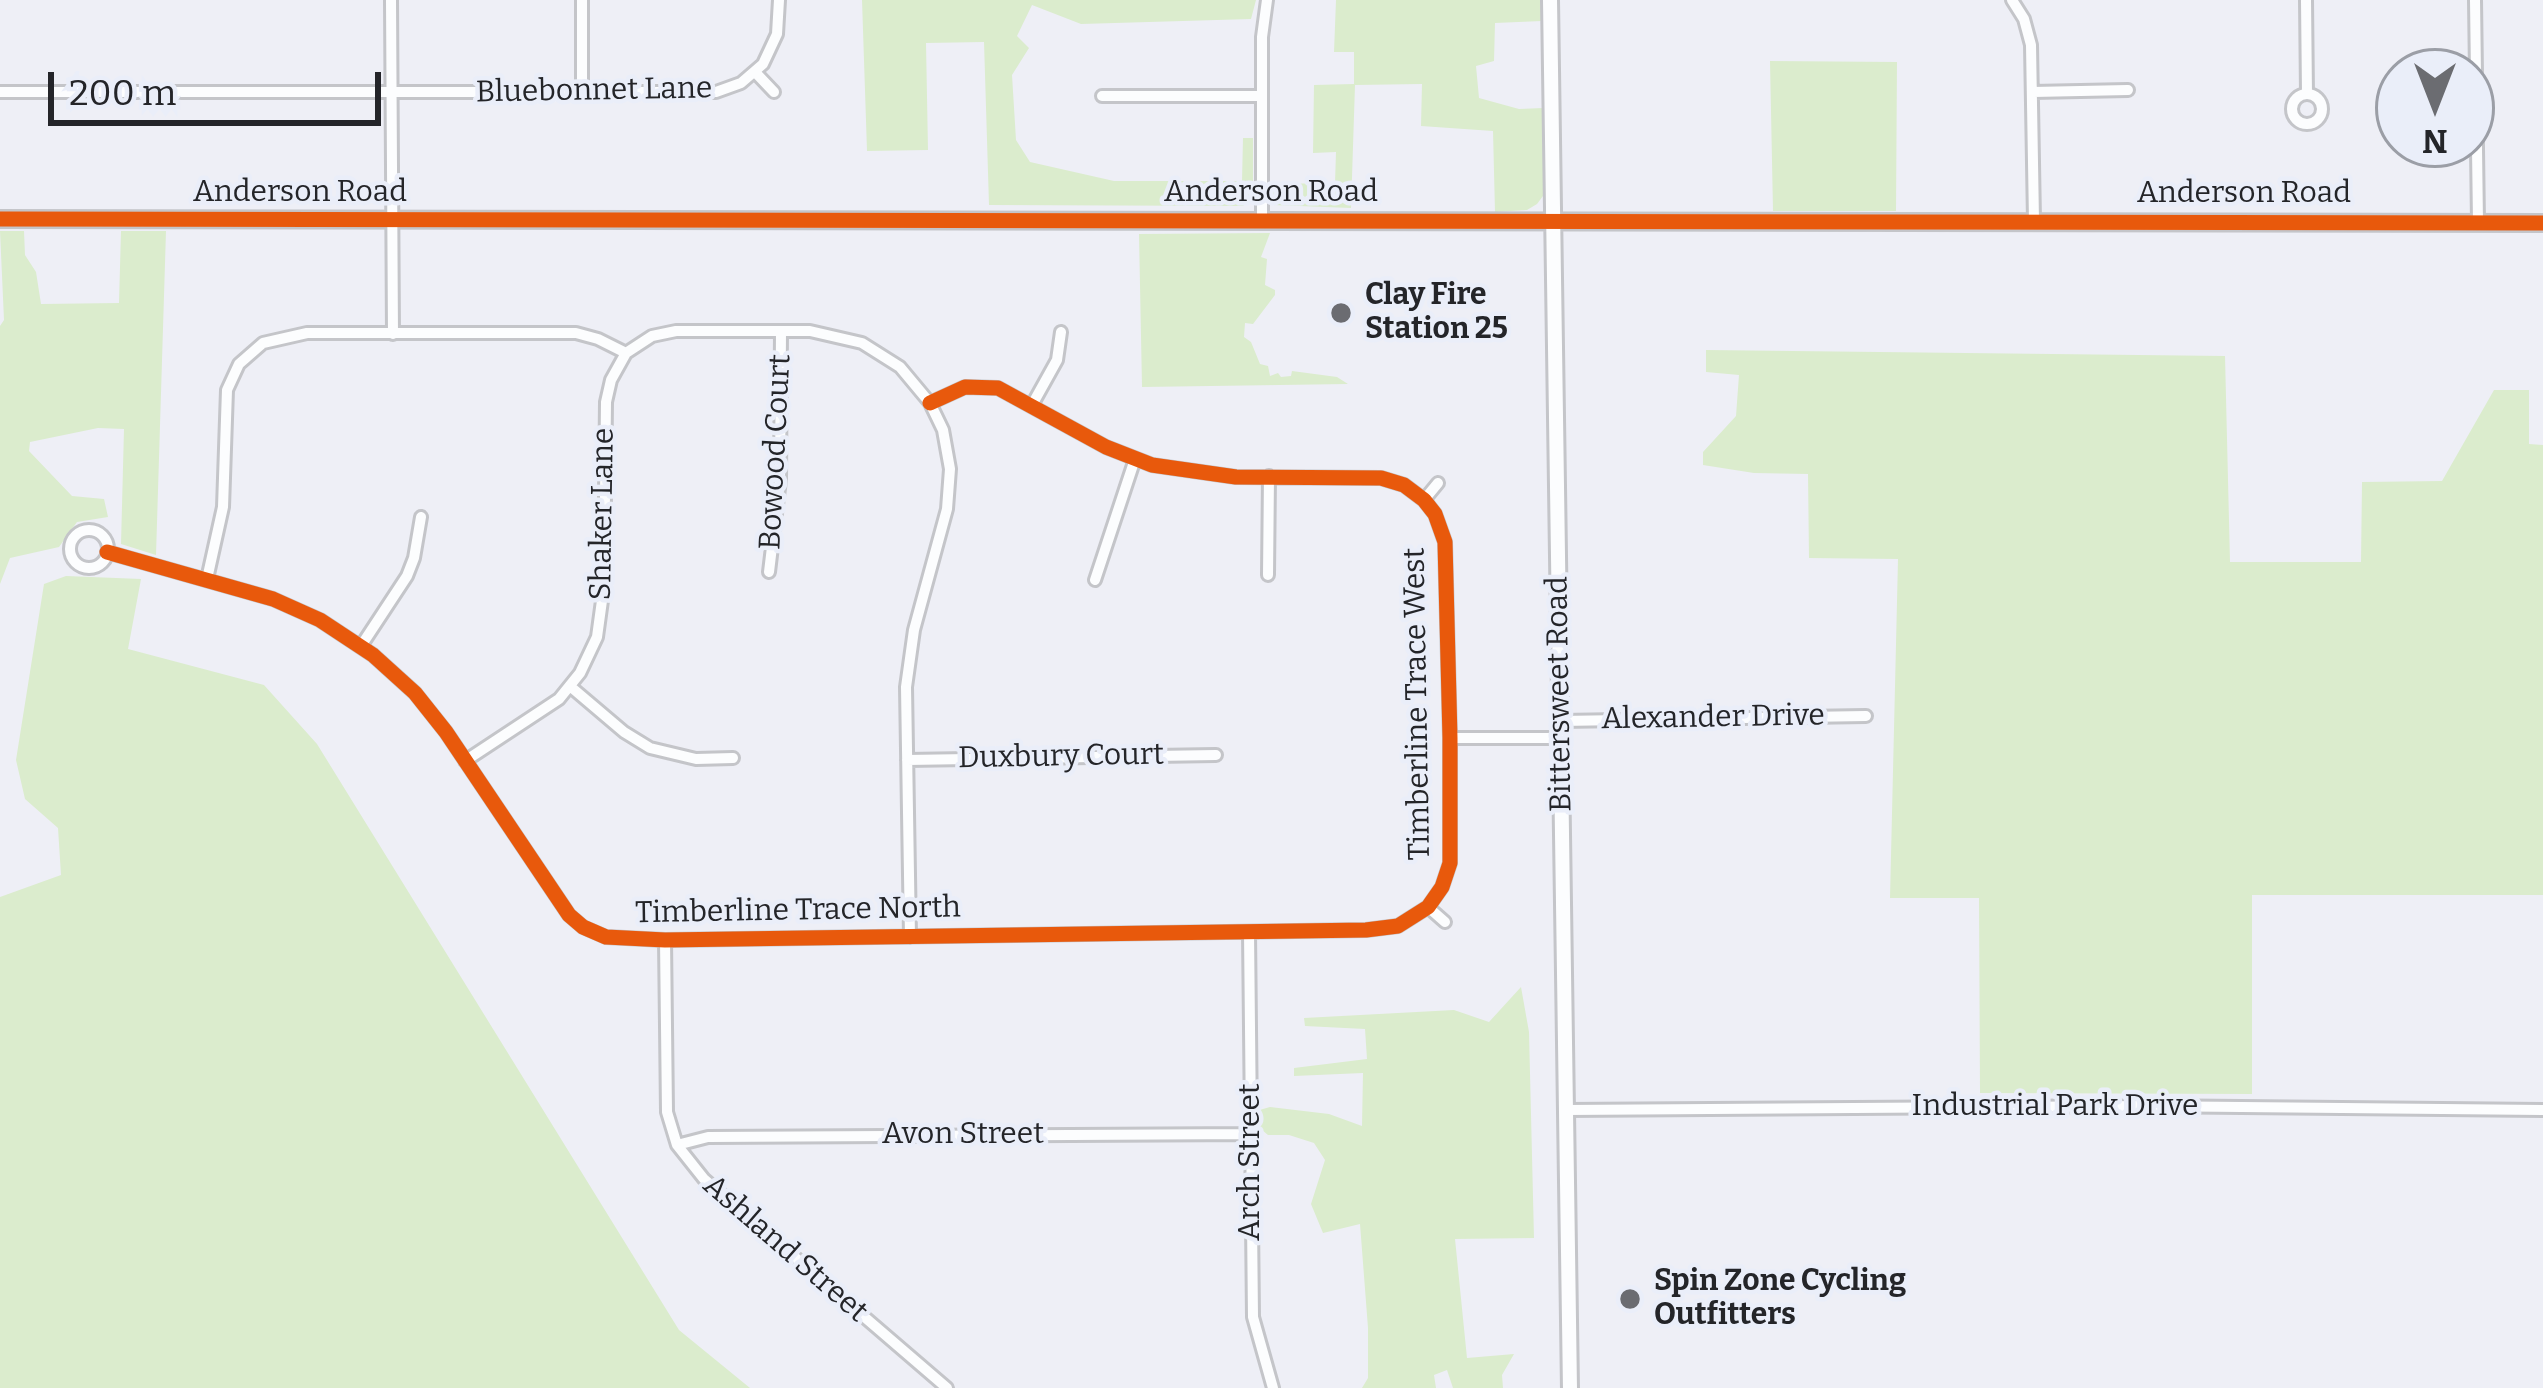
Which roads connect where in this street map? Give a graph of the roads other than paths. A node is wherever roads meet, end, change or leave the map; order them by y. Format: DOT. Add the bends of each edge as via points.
graph roads {
  1 [pos="391,0"];
  2 [pos="582,0"];
  3 [pos="779,0"];
  4 [pos="1267,0"];
  5 [pos="1550,0"];
  6 [pos="2012,0"];
  7 [pos="2306,0"];
  8 [pos="2475,0"];
  9 [pos="753,74"];
  10 [pos="2128,90"];
  11 [pos="0,92"];
  12 [pos="774,92"];
  13 [pos="2033,92"];
  14 [pos="391,93"];
  15 [pos="582,93"];
  16 [pos="2308,94"];
  17 [pos="1102,96"];
  18 [pos="1262,96"];
  19 [pos="0,219"];
  20 [pos="392,220"];
  21 [pos="1262,220"];
  22 [pos="1553,220"];
  23 [pos="2034,220"];
  24 [pos="2478,222"];
  25 [pos="2543,223"];
  26 [pos="782,331"];
  27 [pos="1061,332"];
  28 [pos="393,334"];
  29 [pos="234,343"];
  30 [pos="626,353"];
  31 [pos="243,360"];
  32 [pos="930,403"];
  33 [pos="1032,405"];
  34 [pos="1135,459"];
  35 [pos="1269,476"];
  36 [pos="1438,483"];
  37 [pos="1424,500"];
  38 [pos="421,517"];
  39 [pos="107,552"];
  40 [pos="769,572"];
  41 [pos="1268,575"];
  42 [pos="207,579"];
  43 [pos="1095,580"];
  44 [pos="361,646"];
  45 [pos="571,687"];
  46 [pos="1866,716"];
  47 [pos="1561,721"];
  48 [pos="1561,738"];
  49 [pos="1450,739"];
  50 [pos="1216,754"];
  51 [pos="733,758"];
  52 [pos="465,760"];
  53 [pos="907,760"];
  54 [pos="1428,907"];
  55 [pos="1445,922"];
  56 [pos="1249,932"];
  57 [pos="910,937"];
  58 [pos="665,940"];
  59 [pos="1566,1110"];
  60 [pos="2543,1110"];
  61 [pos="1252,1134"];
  62 [pos="677,1145"];
  63 [pos="947,1388"];
  64 [pos="1273,1388"];
  65 [pos="1570,1388"];
  1 -- 14 [label="street"];
  2 -- 15 [label="street"];
  3 -- 9 [label="street" via="775,41"];
  4 -- 18 [label="street"];
  5 -- 22 [label="street, Bittersweet Road"];
  6 -- 13 [label="street" via="2027,29"];
  7 -- 16 [label="street"];
  8 -- 24 [label="street"];
  9 -- 12 [label="street"];
  9 -- 15 [label="street, Bluebonnet Lane" via="716,92"];
  10 -- 13 [label="street"];
  11 -- 14 [label="street, Bluebonnet Lane"];
  13 -- 23 [label="street"];
  14 -- 15 [label="street, Bluebonnet Lane"];
  14 -- 20 [label="street"];
  16 -- 16 [label="street" via="2323,108 2311,124 2292,111"];
  17 -- 18 [label="street"];
  18 -- 21 [label="street"];
  19 -- 20 [label="street, Anderson Road"];
  20 -- 21 [label="street, Anderson Road"];
  20 -- 28 [label="street"];
  21 -- 22 [label="street, Anderson Road"];
  22 -- 23 [label="street, Anderson Road"];
  22 -- 47 [label="street, Bittersweet Road"];
  23 -- 24 [label="street, Anderson Road"];
  24 -- 25 [label="street, Anderson Road"];
  26 -- 30 [label="street" via="663,333"];
  26 -- 32 [label="street" via="836,334 874,349"];
  26 -- 40 [label="street, Bowood Court" via="780,480"];
  27 -- 33 [label="street" via="1057,360"];
  28 -- 30 [label="street" via="576,333"];
  28 -- 31 [label="street" via="293,334"];
  29 -- 31 [label="street"];
  30 -- 45 [label="street, Shaker Lane" via="605,402 603,610"];
  31 -- 42 [label="street" via="224,403 223,507"];
  32 -- 33 [label="street" via="982,386"];
  32 -- 53 [label="street" via="943,430 950,484 911,643"];
  33 -- 34 [label="street"];
  34 -- 35 [label="street" via="1187,472"];
  34 -- 43 [label="street"];
  35 -- 37 [label="street" via="1382,478"];
  35 -- 41 [label="street"];
  36 -- 37 [label="street"];
  37 -- 49 [label="street, Timberline Trace West" via="1445,542"];
  38 -- 44 [label="street" via="407,576"];
  39 -- 42 [label="street, Timberline Trace North"];
  42 -- 44 [label="street, Timberline Trace North" via="295,607"];
  44 -- 52 [label="street, Timberline Trace North" via="415,693"];
  45 -- 51 [label="street" via="650,748"];
  45 -- 52 [label="street, Shaker Lane"];
  46 -- 47 [label="street, Alexander Drive"];
  47 -- 48 [label="street, Bittersweet Road"];
  48 -- 49 [label="street"];
  48 -- 59 [label="street, Bittersweet Road"];
  49 -- 54 [label="street, Timberline Trace West" via="1450,863"];
  50 -- 53 [label="street, Duxbury Court"];
  52 -- 58 [label="street, Timberline Trace North" via="574,920 615,939"];
  53 -- 57 [label="street"];
  54 -- 55 [label="street"];
  54 -- 56 [label="street, Timberline Trace North" via="1385,929"];
  56 -- 57 [label="street, Timberline Trace North"];
  56 -- 61 [label="street, Arch Street"];
  57 -- 58 [label="street, Timberline Trace North"];
  58 -- 62 [label="street" via="667,1112"];
  59 -- 60 [label="street, Industrial Park Drive"];
  59 -- 65 [label="street, Bittersweet Road"];
  61 -- 62 [label="street, Avon Street" via="708,1137"];
  61 -- 64 [label="street, Arch Street" via="1253,1317"];
  62 -- 63 [label="street, Ashland Street" via="704,1180"];
}
